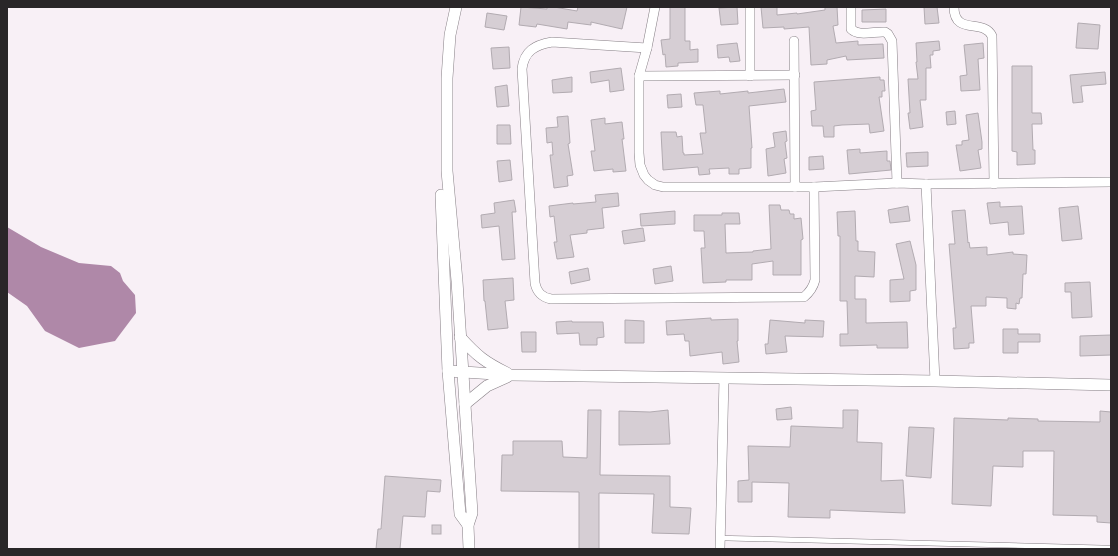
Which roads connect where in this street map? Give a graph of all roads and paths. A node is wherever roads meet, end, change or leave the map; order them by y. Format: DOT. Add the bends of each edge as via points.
graph roads {
  1 [pos="456,7"];
  2 [pos="655,7"];
  3 [pos="750,7"];
  4 [pos="851,7"];
  5 [pos="954,7"];
  6 [pos="794,41"];
  7 [pos="647,48"];
  8 [pos="639,76"];
  9 [pos="750,76"];
  10 [pos="795,76"];
  11 [pos="447,171"];
  12 [pos="1111,182"];
  13 [pos="897,184"];
  14 [pos="926,184"];
  15 [pos="994,184"];
  16 [pos="795,187"];
  17 [pos="814,187"];
  18 [pos="460,337"];
  19 [pos="448,371"];
  20 [pos="463,372"];
  21 [pos="511,376"];
  22 [pos="724,378"];
  23 [pos="935,381"];
  24 [pos="1111,385"];
  25 [pos="465,404"];
  26 [pos="468,525"];
  27 [pos="720,538"];
  28 [pos="1111,548"];
  29 [pos="469,549"];
  30 [pos="720,549"];
  1 -- 11 [label="street" via="450,35 447,78"];
  2 -- 7 [label="street"];
  3 -- 9 [label="street"];
  4 -- 13 [label="street" via="853,31 885,32 892,41"];
  5 -- 15 [label="street" via="956,19 960,23 988,30 992,36"];
  6 -- 10 [label="street"];
  7 -- 8 [label="street"];
  7 -- 17 [label="street" via="552,42 532,48 523,62 535,283 539,293 545,298 804,297 813,288 815,280"];
  8 -- 9 [label="street"];
  8 -- 16 [label="street" via="640,165 648,180 655,185"];
  9 -- 10 [label="street"];
  10 -- 16 [label="street"];
  11 -- 18 [label="street"];
  11 -- 19 [label="street" via="441,192"];
  12 -- 15 [label="street"];
  13 -- 14 [label="street"];
  13 -- 17 [label="street"];
  14 -- 15 [label="street"];
  14 -- 23 [label="street"];
  16 -- 17 [label="street"];
  18 -- 20 [label="street"];
  18 -- 21 [label="street" via="482,360"];
  19 -- 20 [label="street"];
  19 -- 26 [label="street" via="460,514"];
  20 -- 21 [label="street"];
  20 -- 25 [label="street"];
  21 -- 22 [label="street"];
  21 -- 25 [label="street" via="487,386"];
  22 -- 23 [label="street"];
  22 -- 27 [label="street"];
  23 -- 24 [label="street"];
  25 -- 26 [label="street" via="472,513"];
  26 -- 29 [label="street"];
  27 -- 28 [label="lane"];
  27 -- 30 [label="street"];
}
